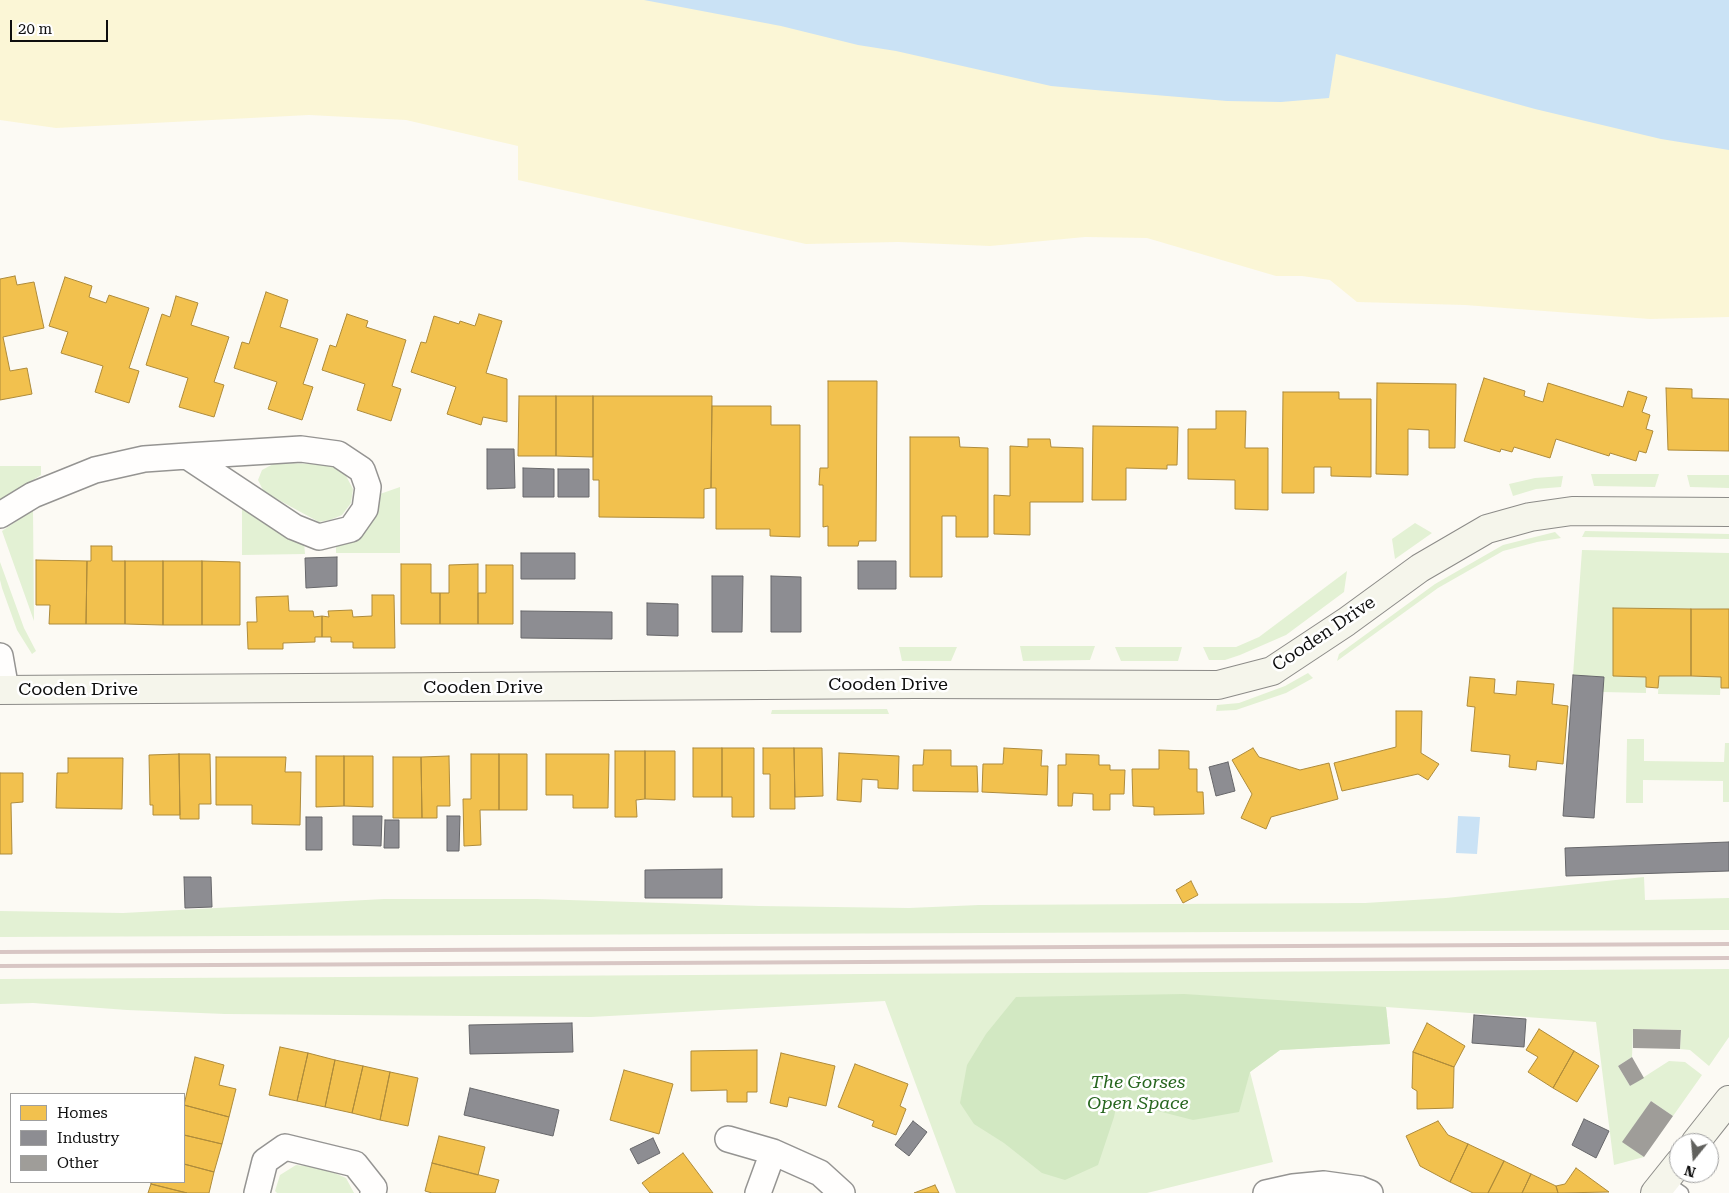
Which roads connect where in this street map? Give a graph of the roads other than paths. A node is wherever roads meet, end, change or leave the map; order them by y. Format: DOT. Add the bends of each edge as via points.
graph roads {
  1 [pos="187,456"];
  2 [pos="1729,512"];
  3 [pos="0,514"];
  4 [pos="0,656"];
  5 [pos="3,690"];
  6 [pos="1729,1100"];
  7 [pos="1703,1133"];
  8 [pos="728,1139"];
  9 [pos="773,1152"];
  10 [pos="257,1193"];
  11 [pos="373,1193"];
  12 [pos="758,1193"];
  13 [pos="842,1193"];
  14 [pos="1266,1193"];
  15 [pos="1370,1193"];
  1 -- 1 [label="street" via="294,527 319,537 351,529 365,509 368,486 362,470 338,454 301,449"];
  1 -- 3 [label="street" via="144,459 95,470 33,495"];
  2 -- 5 [label="main road, Cooden Drive" via="1572,511 1530,517 1487,529 1420,568 1272,670 1218,685"];
  4 -- 5 [label="street"];
  6 -- 7 [label="main road"];
  8 -- 9 [label="street"];
  9 -- 12 [label="street"];
  9 -- 13 [label="street" via="820,1173"];
  10 -- 11 [label="street" via="265,1161 285,1147 355,1164 374,1188"];
  14 -- 15 [label="street" via="1324,1184"];
}
